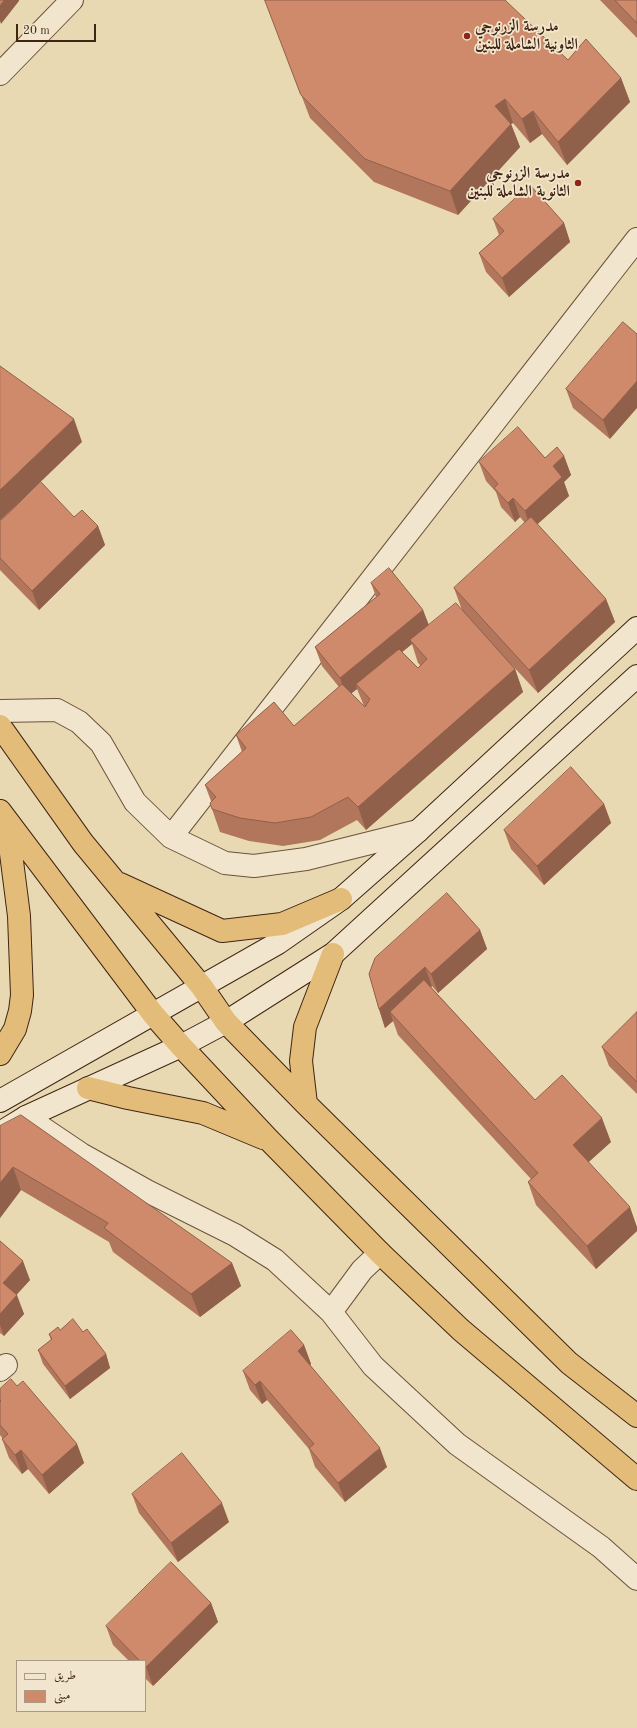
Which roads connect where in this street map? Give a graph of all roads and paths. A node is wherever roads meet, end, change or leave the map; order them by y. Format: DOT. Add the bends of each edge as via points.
graph roads {
  1 [pos="72,0"];
  2 [pos="0,74"];
  3 [pos="637,239"];
  4 [pos="637,628"];
  5 [pos="637,676"];
  6 [pos="0,711"];
  7 [pos="0,726"];
  8 [pos="3,816"];
  9 [pos="418,831"];
  10 [pos="171,837"];
  11 [pos="114,881"];
  12 [pos="341,899"];
  13 [pos="333,954"];
  14 [pos="202,987"];
  15 [pos="153,1014"];
  16 [pos="226,1022"];
  17 [pos="181,1046"];
  18 [pos="0,1054"];
  19 [pos="88,1088"];
  20 [pos="0,1101"];
  21 [pos="306,1104"];
  22 [pos="26,1117"];
  23 [pos="0,1133"];
  24 [pos="269,1140"];
  25 [pos="380,1253"];
  26 [pos="331,1312"];
  27 [pos="637,1416"];
  28 [pos="637,1479"];
  29 [pos="637,1579"];
  1 -- 2 [label="street"];
  3 -- 10 [label="street"];
  4 -- 9 [label="street"];
  5 -- 13 [label="street"];
  6 -- 10 [label="street" via="57,710 79,722 101,743 135,802"];
  7 -- 11 [label="highway" via="83,843"];
  8 -- 15 [label="highway"];
  8 -- 18 [label="highway" via="19,916 22,995 15,1029"];
  9 -- 10 [label="street" via="306,858 254,866 225,863"];
  9 -- 12 [label="street"];
  11 -- 12 [label="highway" via="222,931 282,924"];
  11 -- 14 [label="highway"];
  12 -- 14 [label="street" via="278,943"];
  13 -- 16 [label="street"];
  13 -- 21 [label="highway" via="305,1027 301,1061"];
  14 -- 15 [label="street"];
  14 -- 16 [label="highway"];
  15 -- 17 [label="highway"];
  15 -- 20 [label="street"];
  16 -- 17 [label="street"];
  16 -- 21 [label="highway"];
  17 -- 19 [label="street"];
  17 -- 24 [label="highway"];
  19 -- 22 [label="street"];
  19 -- 24 [label="highway" via="203,1113"];
  21 -- 27 [label="highway" via="569,1363"];
  22 -- 23 [label="street"];
  22 -- 26 [label="street" via="81,1154 147,1191 235,1235 268,1256"];
  24 -- 25 [label="highway"];
  25 -- 26 [label="street" via="362,1270"];
  25 -- 28 [label="highway" via="461,1330"];
  26 -- 29 [label="street" via="373,1366 457,1444 601,1547"];
}
